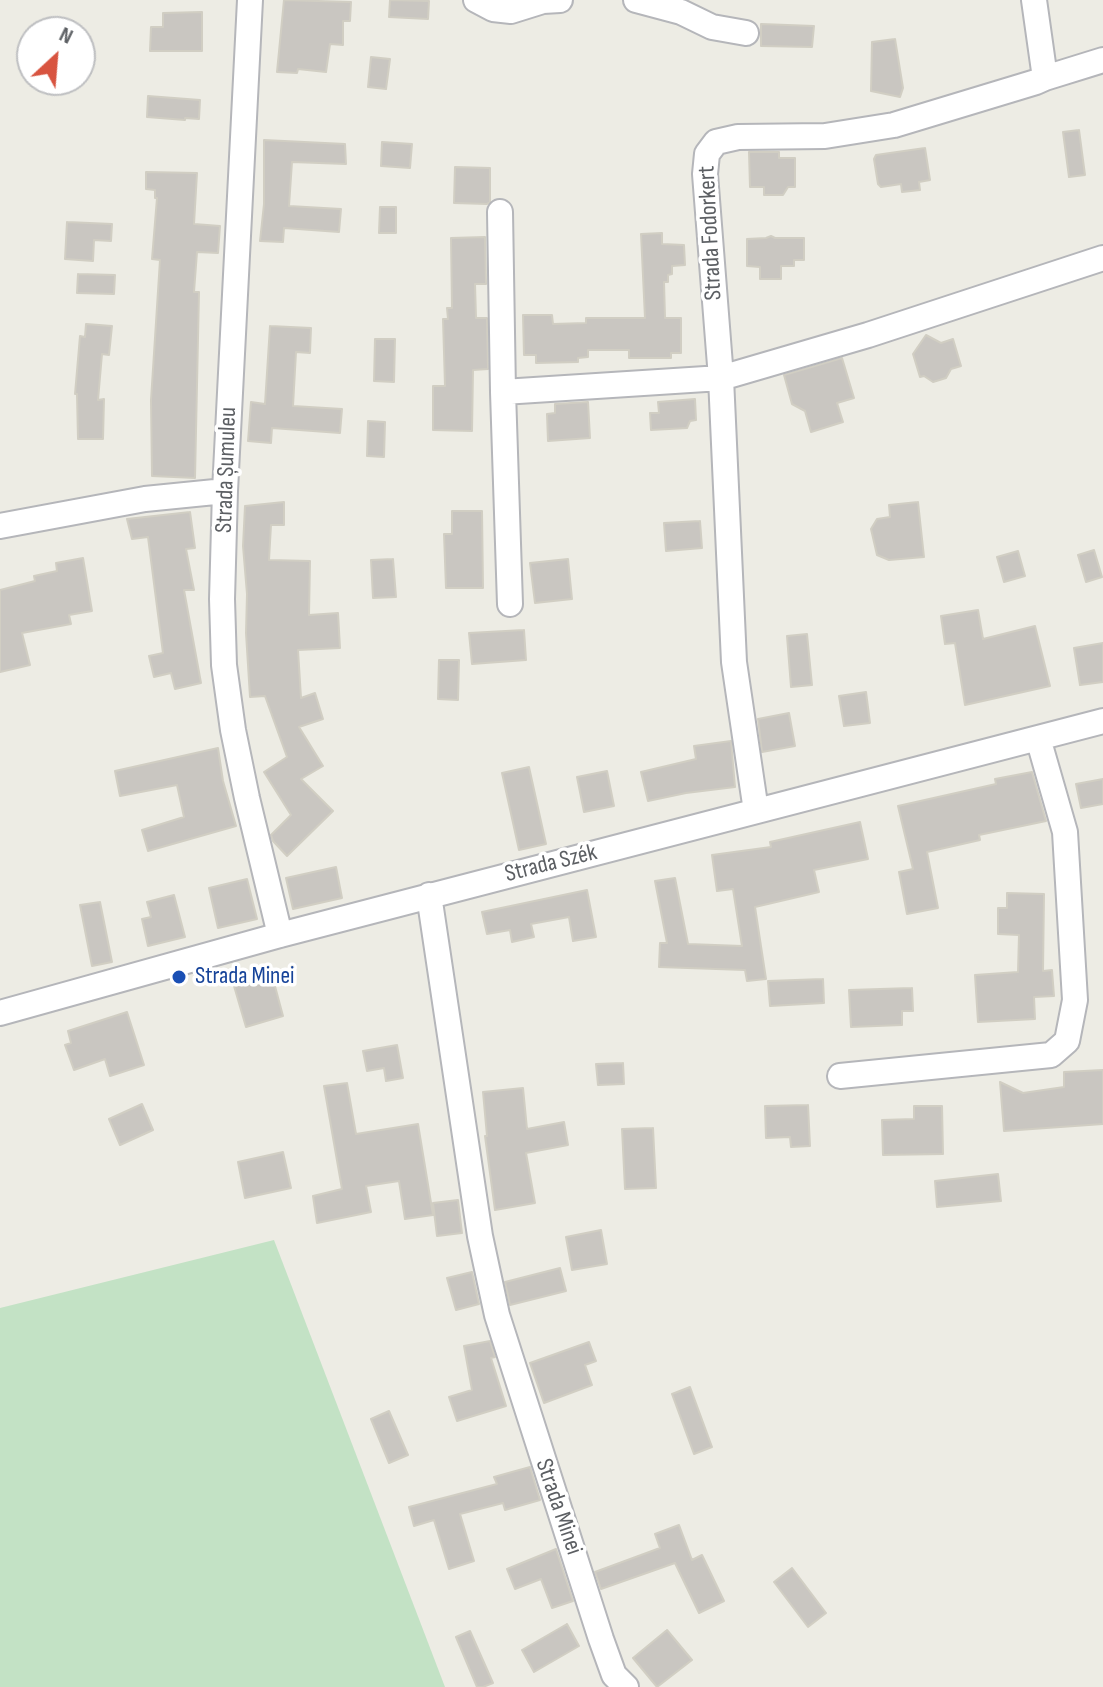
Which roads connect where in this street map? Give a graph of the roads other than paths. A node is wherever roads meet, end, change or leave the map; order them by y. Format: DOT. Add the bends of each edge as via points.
graph roads {
  1 [pos="250,0"];
  2 [pos="476,0"];
  3 [pos="560,0"];
  4 [pos="636,0"];
  5 [pos="1034,0"];
  6 [pos="746,33"];
  7 [pos="1103,60"];
  8 [pos="1045,78"];
  9 [pos="500,212"];
  10 [pos="1103,258"];
  11 [pos="721,378"];
  12 [pos="503,392"];
  13 [pos="225,491"];
  14 [pos="0,526"];
  15 [pos="510,604"];
  16 [pos="1103,721"];
  17 [pos="1038,738"];
  18 [pos="756,811"];
  19 [pos="429,895"];
  20 [pos="280,935"];
  21 [pos="0,1013"];
  22 [pos="840,1076"];
  23 [pos="626,1687"];
  1 -- 13 [label="street, Strada Șumuleu"];
  2 -- 3 [label="street" via="511,11"];
  4 -- 6 [label="street" via="712,27"];
  5 -- 8 [label="street"];
  7 -- 8 [label="street, Strada Fodorkert"];
  8 -- 11 [label="street, Strada Fodorkert" via="894,125 825,136 716,142 707,154 705,174"];
  9 -- 12 [label="street"];
  10 -- 11 [label="street"];
  11 -- 12 [label="street"];
  11 -- 18 [label="street, Strada Fodorkert" via="734,662"];
  12 -- 15 [label="street"];
  13 -- 14 [label="street" via="145,499"];
  13 -- 20 [label="street, Strada Șumuleu" via="224,665 247,798"];
  16 -- 17 [label="street, Strada Szék"];
  17 -- 18 [label="street, Strada Szék"];
  17 -- 22 [label="street" via="1065,832 1075,1000 1067,1041 1051,1055"];
  18 -- 19 [label="street, Strada Szék"];
  19 -- 20 [label="street, Strada Szék"];
  19 -- 23 [label="street, Strada Minei" via="480,1236 497,1315 601,1639 614,1675"];
  20 -- 21 [label="street, Strada Szék"];
}
